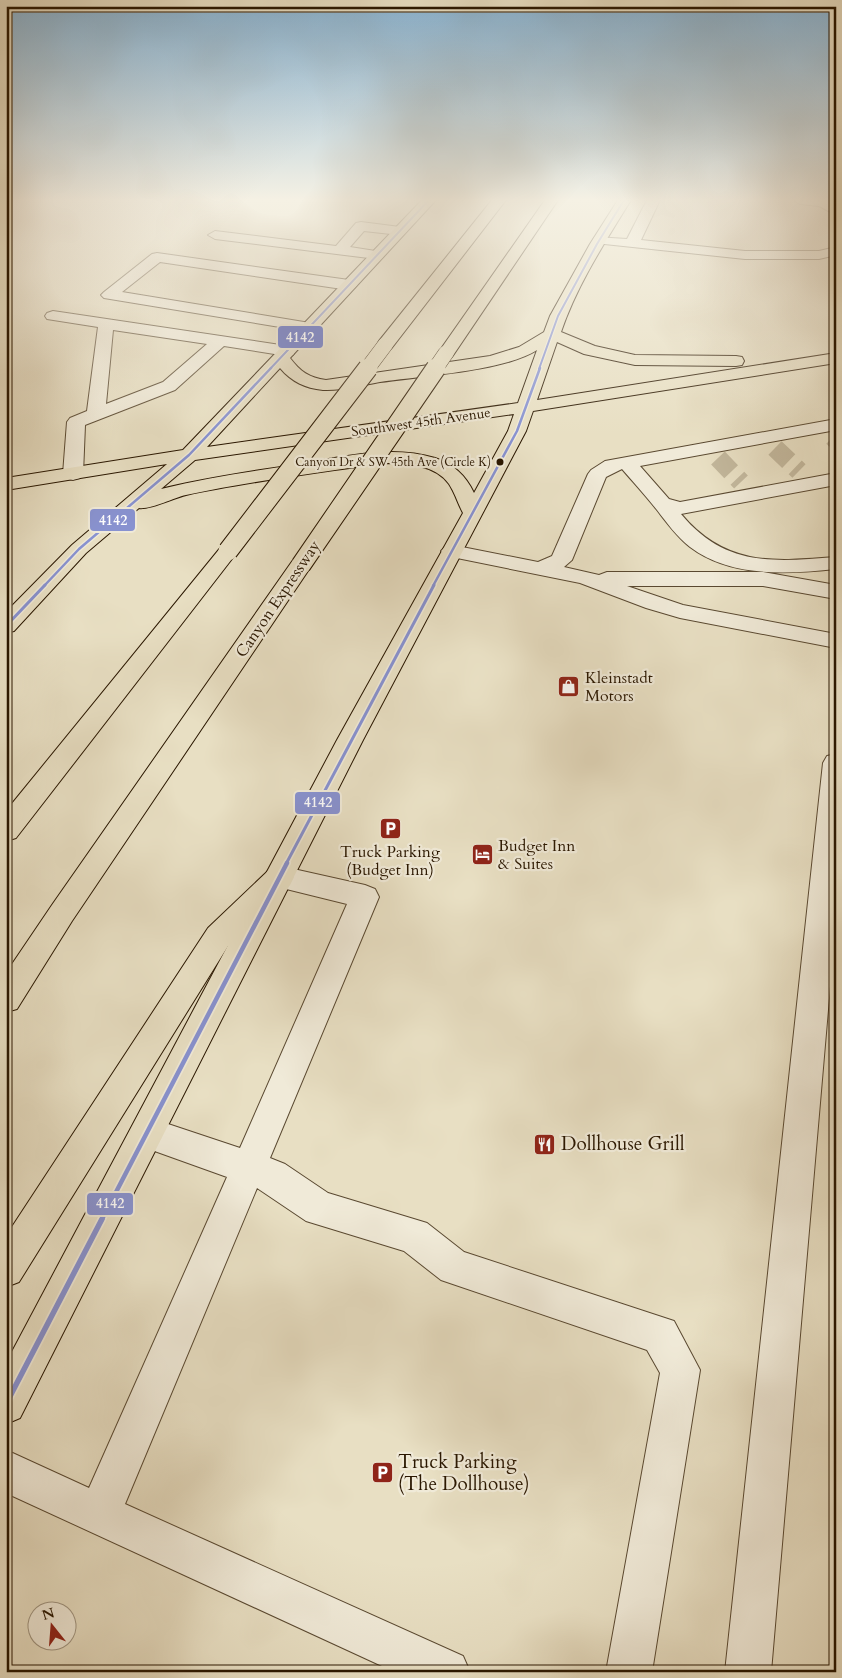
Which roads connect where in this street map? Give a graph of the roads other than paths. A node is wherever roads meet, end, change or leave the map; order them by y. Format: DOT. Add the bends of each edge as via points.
graph roads {
  1 [pos="130,278"];
  2 [pos="303,278"];
  3 [pos="355,278"];
  4 [pos="437,278"];
  5 [pos="497,278"];
  6 [pos="579,278"];
  7 [pos="349,285"];
  8 [pos="53,316"];
  9 [pos="106,324"];
  10 [pos="310,327"];
  11 [pos="552,334"];
  12 [pos="220,341"];
  13 [pos="284,354"];
  14 [pos="836,358"];
  15 [pos="812,362"];
  16 [pos="525,407"];
  17 [pos="96,414"];
  18 [pos="830,429"];
  19 [pos="189,456"];
  20 [pos="626,462"];
  21 [pos="73,474"];
  22 [pos="836,479"];
  23 [pos="6,484"];
  24 [pos="662,503"];
  25 [pos="121,512"];
  26 [pos="472,512"];
  27 [pos="452,551"];
  28 [pos="836,563"];
  29 [pos="539,568"];
  30 [pos="586,578"];
  31 [pos="668,580"];
  32 [pos="836,592"];
  33 [pos="836,608"];
  34 [pos="836,624"];
  35 [pos="6,626"];
  36 [pos="836,641"];
  37 [pos="836,763"];
  38 [pos="6,831"];
  39 [pos="280,877"];
  40 [pos="6,1000"];
  41 [pos="147,1133"];
  42 [pos="248,1168"];
  43 [pos="6,1269"];
  44 [pos="6,1404"];
  45 [pos="6,1471"];
  46 [pos="99,1514"];
  47 [pos="447,1672"];
  48 [pos="629,1672"];
  49 [pos="748,1672"];
  1 -- 10 [label="lane" via="109,295"];
  2 -- 7 [label="lane"];
  3 -- 7 [label="main road"];
  4 -- 38 [label="main road, bridge" via="228,551"];
  5 -- 40 [label="main road, Canyon Expressway, bridge" via="73,897"];
  6 -- 11 [label="main road"];
  7 -- 10 [label="main road"];
  8 -- 9 [label="lane"];
  9 -- 12 [label="lane"];
  9 -- 17 [label="lane"];
  10 -- 13 [label="main road"];
  11 -- 13 [label="main road" via="525,351 492,361 326,386 300,380"];
  11 -- 15 [label="main road" via="590,350 635,360"];
  11 -- 16 [label="main road"];
  12 -- 13 [label="lane"];
  12 -- 17 [label="lane" via="169,386"];
  13 -- 19 [label="main road"];
  14 -- 15 [label="main road, Southwest 45th Avenue"];
  15 -- 16 [label="main road, Southwest 45th Avenue"];
  16 -- 19 [label="main road, Southwest 45th Avenue"];
  16 -- 26 [label="main road" via="516,431"];
  17 -- 21 [label="lane" via="76,422"];
  18 -- 20 [label="lane" via="713,453"];
  19 -- 21 [label="main road, Southwest 45th Avenue"];
  19 -- 25 [label="main road"];
  20 -- 24 [label="lane"];
  20 -- 29 [label="lane" via="612,465 598,474 562,560"];
  21 -- 23 [label="main road, Southwest 45th Avenue"];
  22 -- 24 [label="lane" via="805,477 747,488 679,508"];
  24 -- 28 [label="lane" via="697,542 717,555 744,562 789,566"];
  25 -- 26 [label="main road" via="168,493 210,484 383,457 410,457 438,466 455,477"];
  25 -- 35 [label="main road" via="79,549"];
  26 -- 27 [label="main road"];
  27 -- 29 [label="lane"];
  27 -- 39 [label="main road"];
  29 -- 30 [label="lane"];
  30 -- 31 [label="lane"];
  30 -- 34 [label="lane"];
  30 -- 36 [label="lane" via="680,611"];
  31 -- 32 [label="lane" via="763,579"];
  31 -- 33 [label="lane"];
  37 -- 49 [label="lane"];
  39 -- 41 [label="main road"];
  39 -- 42 [label="lane" via="365,897"];
  39 -- 43 [label="main road" via="218,937"];
  41 -- 42 [label="lane"];
  41 -- 44 [label="main road"];
  42 -- 46 [label="lane"];
  42 -- 48 [label="lane" via="272,1176 319,1208 414,1236 454,1267 660,1335 680,1370"];
  45 -- 46 [label="lane"];
  46 -- 47 [label="lane"];
}
